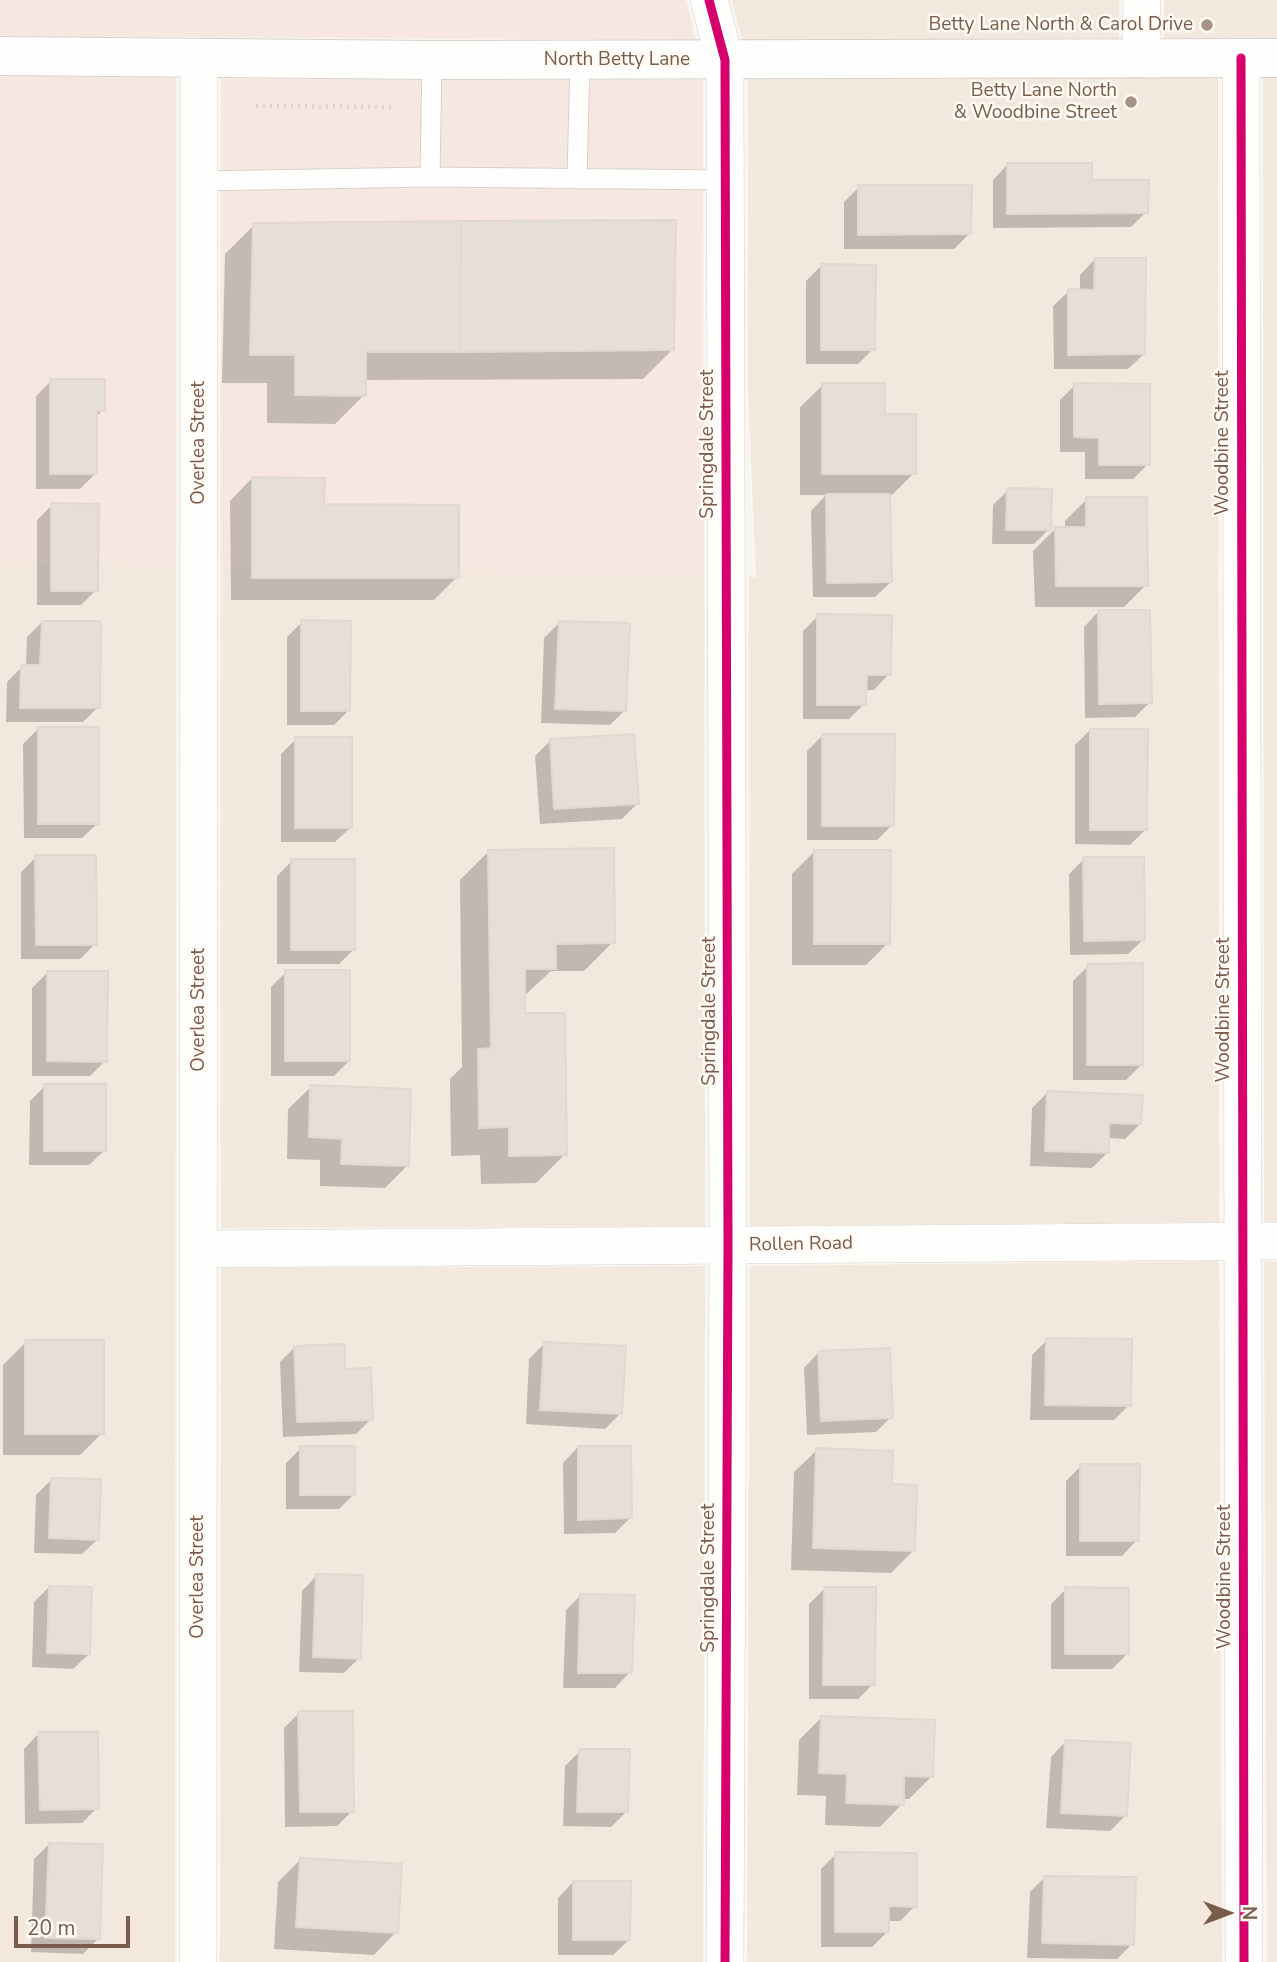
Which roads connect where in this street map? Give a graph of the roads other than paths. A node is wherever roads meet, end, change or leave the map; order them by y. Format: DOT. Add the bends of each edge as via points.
graph roads {
  1 [pos="709,0"];
  2 [pos="1142,0"];
  3 [pos="0,56"];
  4 [pos="1142,58"];
  5 [pos="1259,58"];
  6 [pos="199,59"];
  7 [pos="432,60"];
  8 [pos="580,60"];
  9 [pos="725,60"];
  10 [pos="430,177"];
  11 [pos="577,179"];
  12 [pos="725,180"];
  13 [pos="199,181"];
  14 [pos="1259,1241"];
  15 [pos="728,1246"];
  16 [pos="199,1249"];
  17 [pos="198,1962"];
  18 [pos="725,1962"];
  19 [pos="1244,1962"];
  1 -- 9 [label="street, Springdale Street"];
  2 -- 4 [label="street"];
  3 -- 6 [label="street, North Betty Lane"];
  4 -- 5 [label="street, North Betty Lane"];
  4 -- 9 [label="street, North Betty Lane"];
  5 -- 14 [label="street, Woodbine Street"];
  6 -- 7 [label="street, North Betty Lane"];
  6 -- 13 [label="street, Overlea Street"];
  7 -- 8 [label="street, North Betty Lane"];
  7 -- 10 [label="lane"];
  8 -- 9 [label="street, North Betty Lane"];
  8 -- 11 [label="lane"];
  9 -- 12 [label="street, Springdale Street"];
  10 -- 11 [label="lane"];
  10 -- 13 [label="lane"];
  11 -- 12 [label="lane"];
  12 -- 15 [label="street, Springdale Street"];
  13 -- 16 [label="street, Overlea Street"];
  14 -- 15 [label="street, Rollen Road"];
  14 -- 19 [label="street, Woodbine Street"];
  15 -- 16 [label="street, Rollen Road"];
  15 -- 18 [label="street, Springdale Street"];
  16 -- 17 [label="street, Overlea Street"];
}
